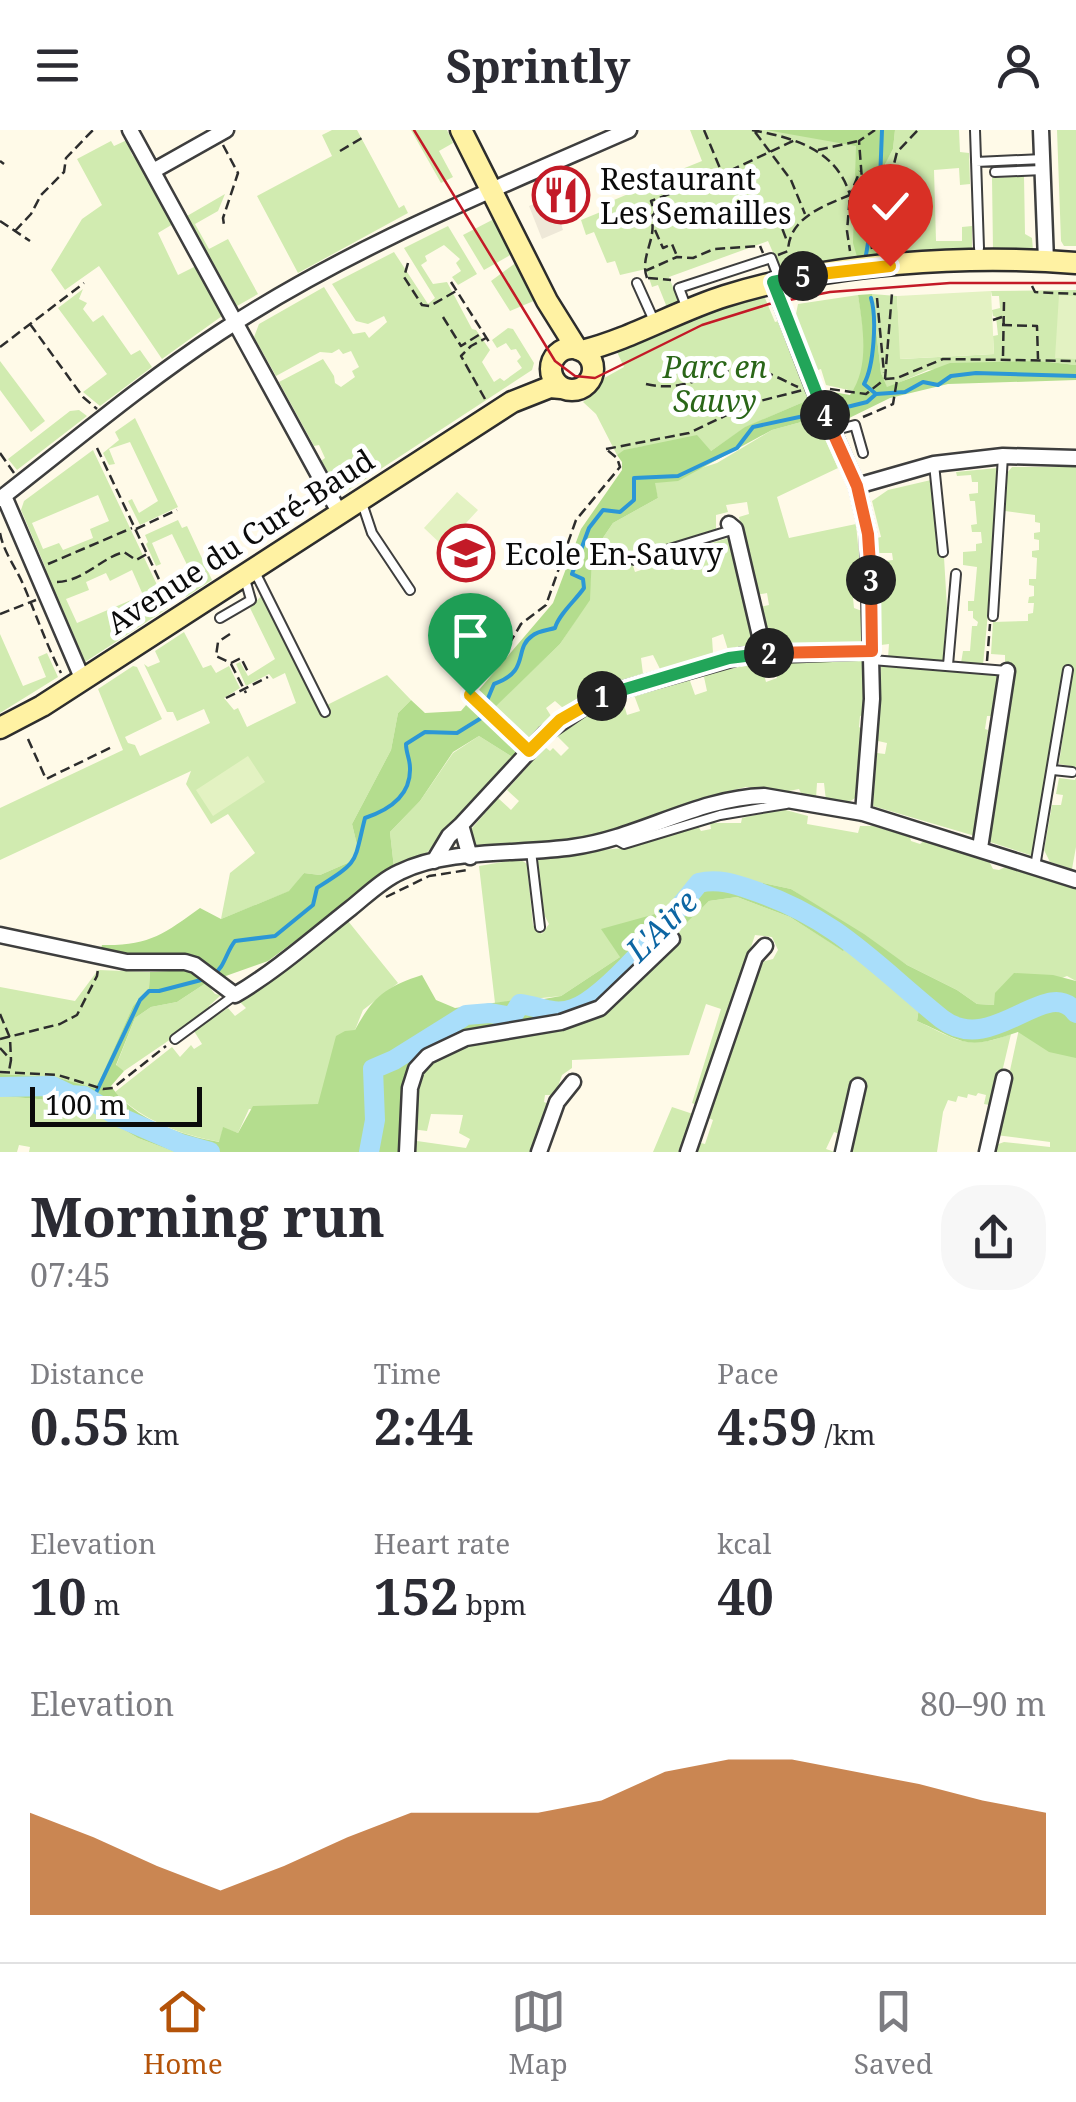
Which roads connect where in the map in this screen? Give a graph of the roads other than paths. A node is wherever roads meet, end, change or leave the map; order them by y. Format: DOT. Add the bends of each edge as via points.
graph roads {
  1 [pos="130,130"];
  2 [pos="461,130"];
  3 [pos="629,130"];
  4 [pos="974,130"];
  5 [pos="1041,130"];
  6 [pos="221,132"];
  7 [pos="976,162"];
  8 [pos="1043,164"];
  9 [pos="153,171"];
  10 [pos="995,172"];
  11 [pos="490,191"];
  12 [pos="979,248"];
  13 [pos="1046,261"];
  14 [pos="1076,263"];
  15 [pos="776,281"];
  16 [pos="637,283"];
  17 [pos="686,310"];
  18 [pos="236,322"];
  19 [pos="645,328"];
  20 [pos="571,363"];
  21 [pos="830,429"];
  22 [pos="862,453"];
  23 [pos="1003,456"];
  24 [pos="1076,458"];
  25 [pos="934,464"];
  26 [pos="857,486"];
  27 [pos="2,498"];
  28 [pos="360,498"];
  29 [pos="339,512"];
  30 [pos="732,526"];
  31 [pos="943,552"];
  32 [pos="634,560"];
  33 [pos="248,572"];
  34 [pos="956,574"];
  35 [pos="410,590"];
  36 [pos="993,616"];
  37 [pos="220,618"];
  38 [pos="764,653"];
  39 [pos="872,655"];
  40 [pos="948,665"];
  41 [pos="1068,670"];
  42 [pos="1007,671"];
  43 [pos="74,680"];
  44 [pos="326,712"];
  45 [pos="0,728"];
  46 [pos="1053,770"];
  47 [pos="1072,772"];
  48 [pos="863,813"];
  49 [pos="460,826"];
  50 [pos="980,848"];
  51 [pos="531,851"];
  52 [pos="473,856"];
  53 [pos="434,861"];
  54 [pos="1036,866"];
  55 [pos="1076,878"];
  56 [pos="540,927"];
  57 [pos="0,935"];
  58 [pos="672,940"];
  59 [pos="765,946"];
  60 [pos="235,995"];
  61 [pos="175,1039"];
  62 [pos="1004,1078"];
  63 [pos="573,1082"];
  64 [pos="858,1086"];
  65 [pos="407,1152"];
  66 [pos="539,1152"];
  67 [pos="688,1152"];
  68 [pos="843,1152"];
  69 [pos="987,1152"];
  1 -- 9 [label="street"];
  2 -- 11 [label="street"];
  3 -- 11 [label="street"];
  4 -- 7 [label="lane"];
  5 -- 8 [label="street"];
  6 -- 9 [label="street"];
  7 -- 8 [label="lane"];
  7 -- 12 [label="lane"];
  8 -- 10 [label="lane"];
  8 -- 13 [label="street"];
  9 -- 18 [label="street"];
  11 -- 18 [label="street"];
  11 -- 20 [label="street"];
  13 -- 14 [label="street, Avenue du Curé-Baud"];
  13 -- 15 [label="street, Avenue du Curé-Baud" via="870,267"];
  15 -- 17 [label="street, Avenue du Curé-Baud"];
  15 -- 17 [label="lane" via="769,258 679,288"];
  15 -- 21 [label="street"];
  16 -- 19 [label="lane"];
  17 -- 19 [label="street, Avenue du Curé-Baud"];
  18 -- 27 [label="street"];
  18 -- 29 [label="street"];
  19 -- 20 [label="street, Avenue du Curé-Baud"];
  20 -- 28 [label="street, Avenue du Curé-Baud" via="550,387 512,402"];
  21 -- 22 [label="lane" via="855,424"];
  21 -- 26 [label="street"];
  23 -- 24 [label="street"];
  23 -- 25 [label="street"];
  23 -- 36 [label="lane"];
  25 -- 26 [label="street"];
  25 -- 31 [label="lane"];
  26 -- 39 [label="street" via="868,534"];
  27 -- 43 [label="street" via="41,582"];
  28 -- 29 [label="street, Avenue du Curé-Baud"];
  28 -- 35 [label="lane" via="372,533"];
  29 -- 33 [label="street, Avenue du Curé-Baud"];
  30 -- 32 [label="lane"];
  30 -- 38 [label="street"];
  33 -- 37 [label="lane" via="251,600"];
  33 -- 43 [label="street, Avenue du Curé-Baud" via="133,653"];
  33 -- 44 [label="lane"];
  34 -- 40 [label="lane"];
  38 -- 39 [label="street"];
  38 -- 49 [label="street" via="600,696 560,720"];
  39 -- 40 [label="lane"];
  39 -- 48 [label="street"];
  40 -- 42 [label="lane"];
  41 -- 46 [label="lane"];
  42 -- 50 [label="street"];
  43 -- 45 [label="street, Avenue du Curé-Baud"];
  46 -- 47 [label="lane"];
  46 -- 54 [label="lane"];
  48 -- 50 [label="street"];
  48 -- 51 [label="street" via="764,796 735,798 613,838"];
  49 -- 52 [label="street"];
  49 -- 53 [label="street"];
  50 -- 54 [label="street"];
  51 -- 52 [label="street"];
  51 -- 56 [label="lane"];
  52 -- 53 [label="street"];
  53 -- 60 [label="street" via="398,872"];
  54 -- 55 [label="street"];
  57 -- 60 [label="street" via="110,960 195,964"];
  58 -- 65 [label="street" via="600,1008 561,1022 466,1038 428,1056 410,1088"];
  59 -- 67 [label="street"];
  60 -- 61 [label="lane"];
  62 -- 69 [label="street"];
  63 -- 66 [label="street" via="556,1102"];
  64 -- 68 [label="street"];
}
